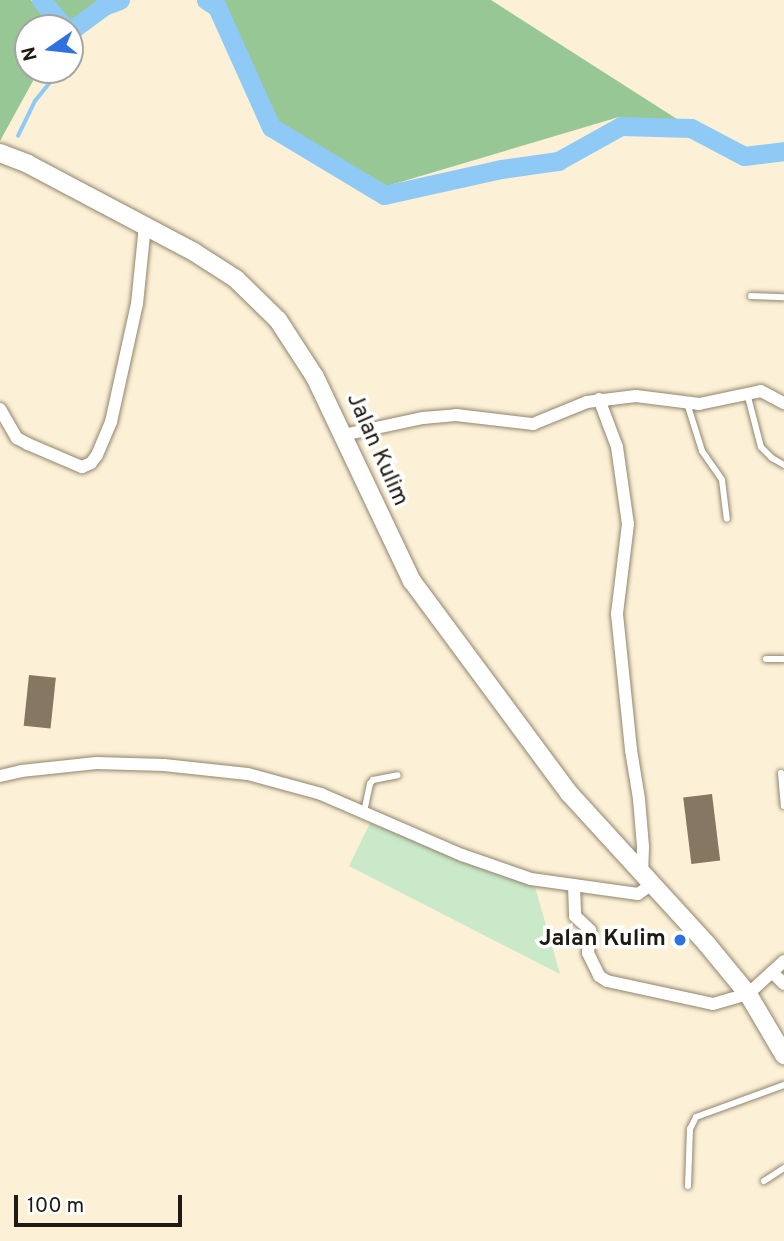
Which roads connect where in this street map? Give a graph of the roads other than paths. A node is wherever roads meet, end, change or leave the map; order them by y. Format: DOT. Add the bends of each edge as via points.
graph roads {
  1 [pos="0,153"];
  2 [pos="145,225"];
  3 [pos="751,296"];
  4 [pos="784,297"];
  5 [pos="747,393"];
  6 [pos="599,399"];
  7 [pos="687,403"];
  8 [pos="784,403"];
  9 [pos="0,409"];
  10 [pos="343,435"];
  11 [pos="784,465"];
  12 [pos="727,519"];
  13 [pos="766,659"];
  14 [pos="784,659"];
  15 [pos="781,772"];
  16 [pos="398,775"];
  17 [pos="0,776"];
  18 [pos="784,806"];
  19 [pos="364,814"];
  20 [pos="647,879"];
  21 [pos="574,885"];
  22 [pos="784,961"];
  23 [pos="772,972"];
  24 [pos="784,984"];
  25 [pos="748,994"];
  26 [pos="784,1055"];
  27 [pos="784,1084"];
  28 [pos="784,1168"];
  29 [pos="764,1181"];
  30 [pos="688,1186"];
  1 -- 2 [label="main road, Jalan Kulim"];
  2 -- 9 [label="street" via="137,304 111,422 97,456 82,467 28,444 17,438"];
  2 -- 10 [label="main road, Jalan Kulim" via="236,279 278,320 316,377"];
  3 -- 4 [label="lane"];
  5 -- 7 [label="street" via="718,402"];
  5 -- 8 [label="street" via="761,391"];
  5 -- 11 [label="lane" via="761,447"];
  6 -- 7 [label="street" via="636,396"];
  6 -- 10 [label="street" via="533,425 457,415"];
  6 -- 20 [label="street" via="617,447 628,524 617,614"];
  7 -- 12 [label="lane" via="702,451 722,480"];
  10 -- 20 [label="main road, Jalan Kulim" via="412,582 569,793"];
  13 -- 14 [label="lane"];
  15 -- 18 [label="lane"];
  16 -- 19 [label="lane" via="369,784"];
  17 -- 19 [label="street" via="97,763 176,766 248,774 321,794"];
  19 -- 21 [label="street" via="531,879"];
  20 -- 21 [label="street" via="638,894"];
  20 -- 25 [label="main road, Jalan Kulim"];
  21 -- 25 [label="street" via="575,916 590,930 588,953 599,976 713,1004"];
  22 -- 23 [label="street"];
  23 -- 24 [label="street"];
  23 -- 25 [label="street"];
  25 -- 26 [label="main road, Jalan Kulim"];
  27 -- 30 [label="lane" via="696,1117 690,1129"];
  28 -- 29 [label="lane"];
}
